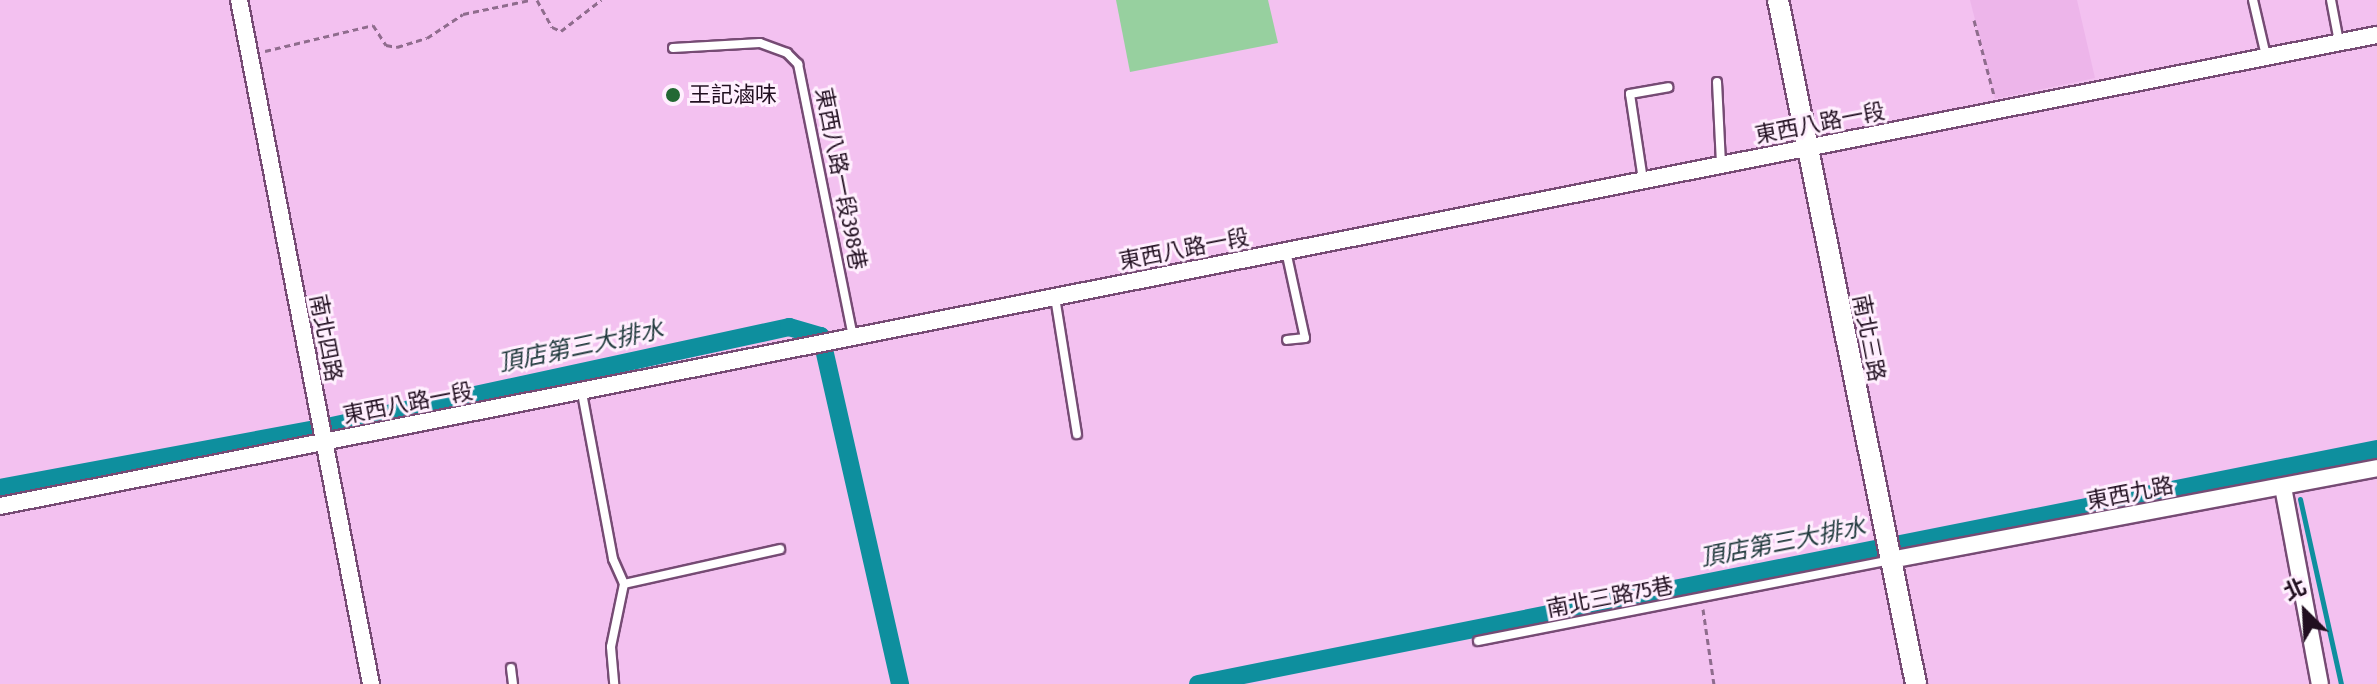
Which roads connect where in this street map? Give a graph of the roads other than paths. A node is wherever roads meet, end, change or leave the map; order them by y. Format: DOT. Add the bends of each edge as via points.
graph roads {
  1 [pos="239,0"];
  2 [pos="1778,0"];
  3 [pos="2253,0"];
  4 [pos="2331,0"];
  5 [pos="2377,35"];
  6 [pos="2339,42"];
  7 [pos="673,48"];
  8 [pos="2266,56"];
  9 [pos="1717,82"];
  10 [pos="1668,87"];
  11 [pos="1806,148"];
  12 [pos="1721,165"];
  13 [pos="1643,180"];
  14 [pos="1286,251"];
  15 [pos="1055,297"];
  16 [pos="853,336"];
  17 [pos="1287,340"];
  18 [pos="582,393"];
  19 [pos="1077,434"];
  20 [pos="323,442"];
  21 [pos="2377,468"];
  22 [pos="2283,487"];
  23 [pos="0,506"];
  24 [pos="780,549"];
  25 [pos="1891,560"];
  26 [pos="624,584"];
  27 [pos="1478,641"];
  28 [pos="511,668"];
  29 [pos="371,684"];
  30 [pos="513,684"];
  31 [pos="614,684"];
  32 [pos="1916,684"];
  33 [pos="2320,684"];
  1 -- 20 [label="street, 南北四路"];
  2 -- 11 [label="street, 南北三路"];
  3 -- 8 [label="lane"];
  4 -- 6 [label="lane"];
  5 -- 6 [label="street, 東西八路一段"];
  6 -- 8 [label="street, 東西八路一段"];
  7 -- 16 [label="lane, 東西八路一段398巷" via="760,43 787,53 798,64"];
  8 -- 11 [label="street, 東西八路一段"];
  9 -- 12 [label="lane"];
  10 -- 13 [label="lane" via="1630,94"];
  11 -- 12 [label="street, 東西八路一段"];
  11 -- 25 [label="street, 南北三路"];
  12 -- 13 [label="street, 東西八路一段"];
  13 -- 14 [label="street, 東西八路一段"];
  14 -- 15 [label="street, 東西八路一段"];
  14 -- 17 [label="lane" via="1305,338"];
  15 -- 16 [label="street, 東西八路一段"];
  15 -- 19 [label="lane"];
  16 -- 18 [label="street, 東西八路一段"];
  18 -- 20 [label="street, 東西八路一段"];
  18 -- 26 [label="lane" via="613,559"];
  20 -- 23 [label="street, 東西八路一段"];
  20 -- 29 [label="street, 南北四路"];
  21 -- 22 [label="street, 東西九路"];
  22 -- 25 [label="street, 東西九路"];
  22 -- 33 [label="street"];
  24 -- 26 [label="lane"];
  25 -- 27 [label="lane, 南北三路75巷"];
  25 -- 32 [label="street, 南北三路"];
  26 -- 31 [label="lane" via="611,647"];
  28 -- 30 [label="lane"];
}
